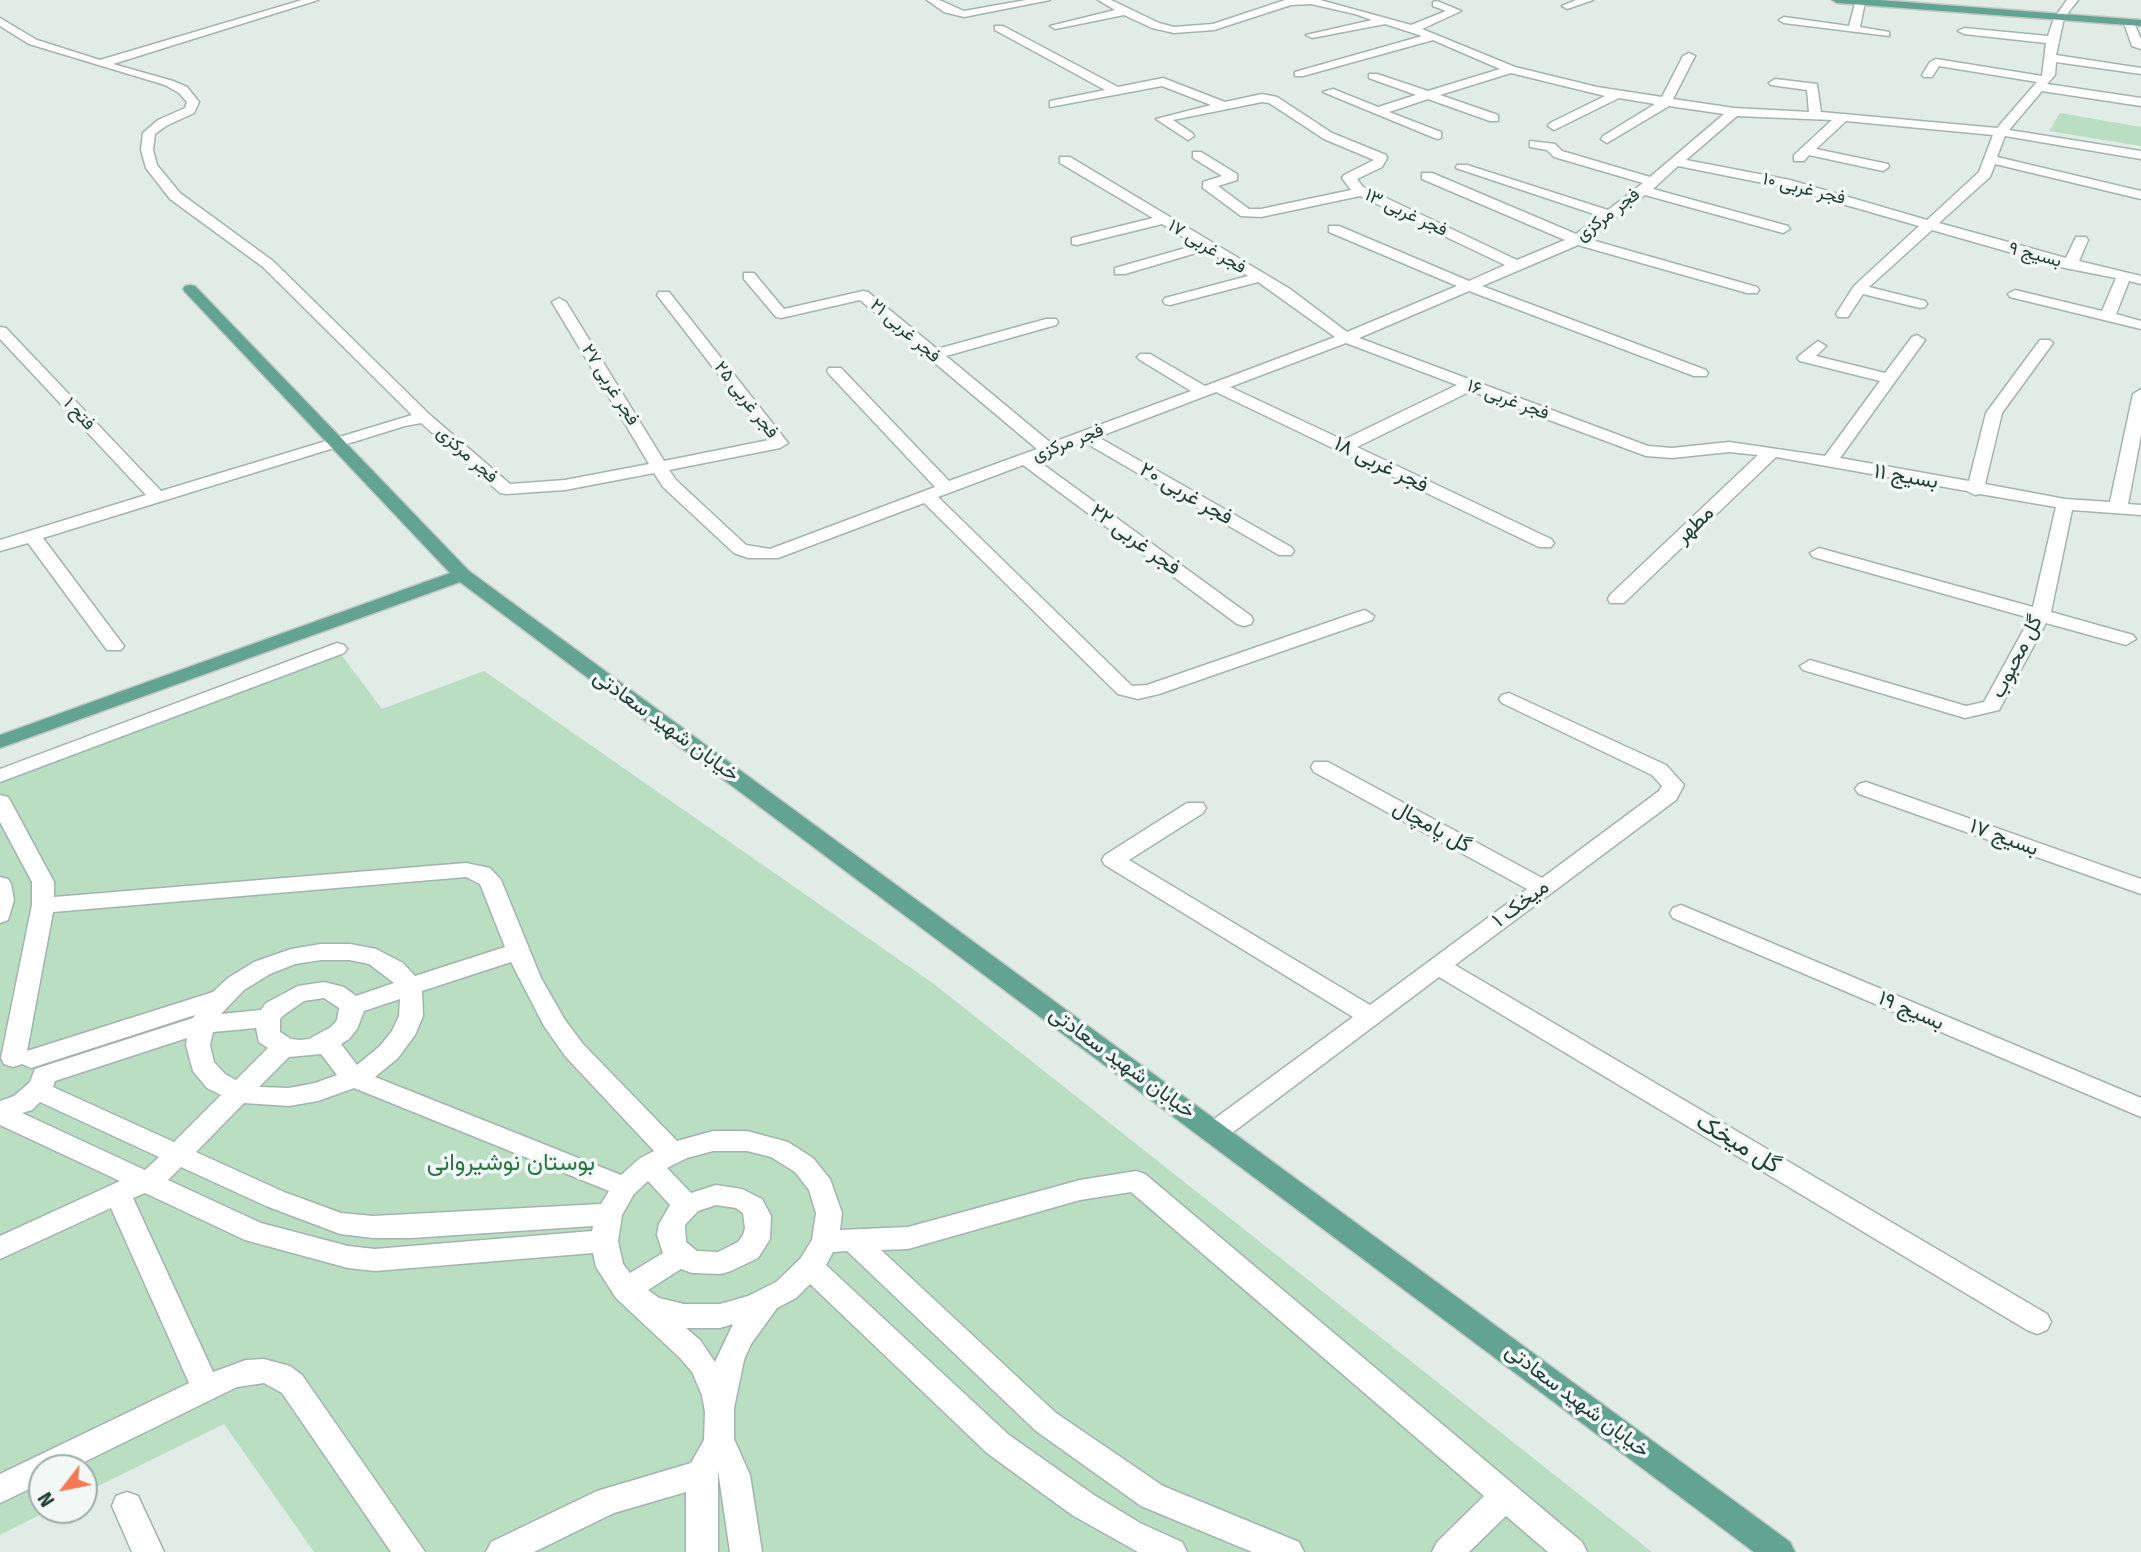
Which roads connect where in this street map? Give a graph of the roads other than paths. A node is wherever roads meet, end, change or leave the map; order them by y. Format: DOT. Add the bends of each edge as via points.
graph roads {
  1 [pos="313,0"];
  2 [pos="932,0"];
  3 [pos="1045,0"];
  4 [pos="1103,0"];
  5 [pos="1301,0"];
  6 [pos="1588,0"];
  7 [pos="1837,0"];
  8 [pos="2073,0"];
  9 [pos="1332,2"];
  10 [pos="1860,2"];
  11 [pos="1437,4"];
  12 [pos="1567,6"];
  13 [pos="1011,7"];
  14 [pos="1126,11"];
  15 [pos="2059,18"];
  16 [pos="1783,20"];
  17 [pos="0,21"];
  18 [pos="1044,21"];
  19 [pos="1386,21"];
  20 [pos="2135,23"];
  21 [pos="999,27"];
  22 [pos="1412,29"];
  23 [pos="1854,29"];
  24 [pos="6,32"];
  25 [pos="1964,32"];
  26 [pos="1885,34"];
  27 [pos="1076,35"];
  28 [pos="1312,35"];
  29 [pos="1434,36"];
  30 [pos="2052,40"];
  31 [pos="2138,46"];
  32 [pos="1689,56"];
  33 [pos="2051,58"];
  34 [pos="100,64"];
  35 [pos="1511,69"];
  36 [pos="2141,71"];
  37 [pos="1299,75"];
  38 [pos="1928,75"];
  39 [pos="1373,76"];
  40 [pos="1775,83"];
  41 [pos="2043,83"];
  42 [pos="1116,91"];
  43 [pos="1329,92"];
  44 [pos="1618,94"];
  45 [pos="1428,96"];
  46 [pos="1666,102"];
  47 [pos="2141,102"];
  48 [pos="1055,104"];
  49 [pos="1222,105"];
  50 [pos="1378,111"];
  51 [pos="1734,112"];
  52 [pos="1815,115"];
  53 [pos="1843,117"];
  54 [pos="1494,118"];
  55 [pos="1554,126"];
  56 [pos="2000,132"];
  57 [pos="1437,135"];
  58 [pos="1188,136"];
  59 [pos="1607,139"];
  60 [pos="1534,144"];
  61 [pos="1807,150"];
  62 [pos="1197,155"];
  63 [pos="2141,155"];
  64 [pos="1989,159"];
  65 [pos="1065,160"];
  66 [pos="1796,160"];
  67 [pos="1676,162"];
  68 [pos="1883,167"];
  69 [pos="1462,168"];
  70 [pos="1427,176"];
  71 [pos="1646,186"];
  72 [pos="1361,192"];
  73 [pos="2141,195"];
  74 [pos="1611,215"];
  75 [pos="1162,220"];
  76 [pos="1930,224"];
  77 [pos="1334,229"];
  78 [pos="1783,229"];
  79 [pos="1577,240"];
  80 [pos="2081,240"];
  81 [pos="1077,242"];
  82 [pos="1206,246"];
  83 [pos="2070,265"];
  84 [pos="1518,266"];
  85 [pos="1120,271"];
  86 [pos="750,276"];
  87 [pos="2124,276"];
  88 [pos="1259,277"];
  89 [pos="2141,280"];
  90 [pos="1466,285"];
  91 [pos="190,289"];
  92 [pos="1859,289"];
  93 [pos="1752,290"];
  94 [pos="2015,294"];
  95 [pos="664,295"];
  96 [pos="559,302"];
  97 [pos="1170,302"];
  98 [pos="1920,304"];
  99 [pos="1843,314"];
  100 [pos="2107,317"];
  101 [pos="1051,321"];
  102 [pos="2141,325"];
  103 [pos="1,331"];
  104 [pos="1346,338"];
  105 [pos="1917,340"];
  106 [pos="2045,343"];
  107 [pos="1818,346"];
  108 [pos="933,355"];
  109 [pos="1145,357"];
  110 [pos="835,370"];
  111 [pos="1700,373"];
  112 [pos="1888,378"];
  113 [pos="1470,386"];
  114 [pos="1211,389"];
  115 [pos="2141,394"];
  116 [pos="424,418"];
  117 [pos="1086,437"];
  118 [pos="335,442"];
  119 [pos="1343,447"];
  120 [pos="1049,451"];
  121 [pos="1772,451"];
  122 [pos="1672,453"];
  123 [pos="1026,460"];
  124 [pos="1828,463"];
  125 [pos="661,467"];
  126 [pos="947,489"];
  127 [pos="1975,490"];
  128 [pos="928,496"];
  129 [pos="157,497"];
  130 [pos="2065,504"];
  131 [pos="2118,508"];
  132 [pos="2141,510"];
  133 [pos="32,536"];
  134 [pos="1545,543"];
  135 [pos="0,546"];
  136 [pos="1285,551"];
  137 [pos="1819,553"];
  138 [pos="463,576"];
  139 [pos="1617,599"];
  140 [pos="2041,615"];
  141 [pos="1364,616"];
  142 [pos="1244,620"];
  143 [pos="2126,639"];
  144 [pos="114,646"];
  145 [pos="337,649"];
  146 [pos="1810,666"];
  147 [pos="1509,699"];
  148 [pos="0,742"];
  149 [pos="1321,767"];
  150 [pos="0,776"];
  151 [pos="1866,789"];
  152 [pos="0,802"];
  153 [pos="1195,808"];
  154 [pos="0,884"];
  155 [pos="2141,887"];
  156 [pos="1543,888"];
  157 [pos="43,905"];
  158 [pos="1681,914"];
  159 [pos="0,915"];
  160 [pos="519,951"];
  161 [pos="1438,966"];
  162 [pos="409,987"];
  163 [pos="221,998"];
  164 [pos="351,1006"];
  165 [pos="1370,1016"];
  166 [pos="268,1018"];
  167 [pos="202,1024"];
  168 [pos="326,1042"];
  169 [pos="284,1047"];
  170 [pos="25,1069"];
  171 [pos="353,1078"];
  172 [pos="239,1093"];
  173 [pos="2141,1108"];
  174 [pos="0,1113"];
  175 [pos="1215,1132"];
  176 [pos="178,1155"];
  177 [pos="661,1159"];
  178 [pos="146,1182"];
  179 [pos="625,1187"];
  180 [pos="118,1194"];
  181 [pos="687,1206"];
  182 [pos="609,1214"];
  183 [pos="839,1240"];
  184 [pos="604,1241"];
  185 [pos="0,1248"];
  186 [pos="681,1255"];
  187 [pos="810,1267"];
  188 [pos="626,1290"];
  189 [pos="769,1299"];
  190 [pos="2037,1322"];
  191 [pos="206,1389"];
  192 [pos="719,1410"];
  193 [pos="719,1446"];
  194 [pos="71,1454"];
  195 [pos="701,1474"];
  196 [pos="28,1475"];
  197 [pos="0,1489"];
  198 [pos="1504,1497"];
  199 [pos="127,1506"];
  200 [pos="148,1552"];
  201 [pos="409,1552"];
  202 [pos="502,1552"];
  203 [pos="702,1552"];
  204 [pos="746,1552"];
  205 [pos="1171,1552"];
  206 [pos="1288,1552"];
  207 [pos="1448,1552"];
  208 [pos="1571,1552"];
  209 [pos="1779,1552"];
  1 -- 34 [label="street"];
  2 -- 13 [label="street" via="964,14"];
  3 -- 13 [label="street"];
  4 -- 14 [label="street"];
  5 -- 9 [label="street"];
  5 -- 14 [label="street" via="1195,30 1156,26"];
  6 -- 12 [label="street"];
  7 -- 10 [label="main road"];
  8 -- 15 [label="street"];
  9 -- 19 [label="street"];
  10 -- 15 [label="main road"];
  10 -- 23 [label="street"];
  11 -- 22 [label="street" via="1456,11"];
  13 -- 18 [label="street"];
  14 -- 18 [label="street"];
  15 -- 20 [label="main road"];
  15 -- 30 [label="street"];
  16 -- 23 [label="street"];
  17 -- 24 [label="street"];
  18 -- 27 [label="street"];
  19 -- 22 [label="street"];
  19 -- 28 [label="street"];
  20 -- 31 [label="street"];
  21 -- 42 [label="street"];
  22 -- 29 [label="street"];
  23 -- 26 [label="street"];
  24 -- 34 [label="street"];
  25 -- 30 [label="street"];
  29 -- 35 [label="street"];
  29 -- 37 [label="street"];
  30 -- 33 [label="street"];
  32 -- 46 [label="street"];
  33 -- 36 [label="street"];
  33 -- 41 [label="street"];
  34 -- 116 [label="street" via="183,90 192,102 190,110 149,133 151,165 175,196 268,264"];
  35 -- 44 [label="street"];
  35 -- 45 [label="street"];
  38 -- 41 [label="street" via="1936,62"];
  39 -- 45 [label="street"];
  40 -- 52 [label="street" via="1813,87"];
  41 -- 47 [label="street"];
  41 -- 56 [label="street"];
  42 -- 48 [label="street"];
  42 -- 49 [label="street" via="1163,82"];
  43 -- 50 [label="street"];
  44 -- 46 [label="street"];
  44 -- 55 [label="street"];
  45 -- 50 [label="street"];
  45 -- 54 [label="street"];
  46 -- 51 [label="street"];
  46 -- 59 [label="street"];
  49 -- 58 [label="street, فجر غربی ۱۳" via="1162,119"];
  49 -- 72 [label="street, فجر غربی ۱۳" via="1268,98 1328,136 1381,158 1349,178"];
  50 -- 57 [label="street"];
  51 -- 52 [label="street"];
  51 -- 67 [label="street, فجر مرکزی"];
  52 -- 53 [label="street"];
  53 -- 56 [label="street"];
  53 -- 61 [label="street"];
  56 -- 63 [label="street"];
  56 -- 64 [label="street"];
  60 -- 71 [label="street"];
  61 -- 66 [label="street"];
  61 -- 68 [label="street"];
  62 -- 72 [label="street" via="1232,177 1208,185 1246,213"];
  64 -- 73 [label="street"];
  64 -- 76 [label="street" via="1984,174"];
  65 -- 75 [label="street, فجر غربی ۱۷"];
  67 -- 71 [label="street, فجر مرکزی"];
  67 -- 76 [label="street, فجر غربی ۱۰" via="1785,183"];
  69 -- 74 [label="street"];
  70 -- 79 [label="street"];
  71 -- 74 [label="street, فجر مرکزی"];
  71 -- 78 [label="street"];
  72 -- 84 [label="street, فجر غربی ۱۳"];
  74 -- 79 [label="street, فجر مرکزی"];
  75 -- 81 [label="street"];
  75 -- 82 [label="street, فجر غربی ۱۷"];
  76 -- 83 [label="street, بسیج ۹"];
  76 -- 92 [label="street"];
  77 -- 90 [label="street"];
  79 -- 84 [label="street, فجر مرکزی"];
  79 -- 93 [label="street"];
  80 -- 83 [label="street"];
  82 -- 85 [label="street"];
  82 -- 88 [label="street, فجر غربی ۱۷"];
  83 -- 87 [label="street, بسیج ۹"];
  84 -- 90 [label="street, فجر مرکزی"];
  86 -- 108 [label="street, فجر غربی ۲۱" via="781,314 863,295"];
  87 -- 89 [label="street, بسیج ۹"];
  87 -- 100 [label="street"];
  88 -- 97 [label="street"];
  88 -- 104 [label="street, فجر غربی ۱۷"];
  90 -- 104 [label="street, فجر مرکزی"];
  90 -- 111 [label="street"];
  91 -- 118 [label="main road, خیابان شهید سعادتی"];
  92 -- 98 [label="street"];
  92 -- 99 [label="street"];
  94 -- 100 [label="street"];
  95 -- 125 [label="street, فجر غربی ۲۵" via="780,443"];
  96 -- 125 [label="street, فجر غربی ۲۷"];
  100 -- 102 [label="street"];
  101 -- 108 [label="street"];
  103 -- 129 [label="street, فتح ۱"];
  104 -- 113 [label="street, فجر غربی ۱۶"];
  104 -- 114 [label="street, فجر مرکزی"];
  105 -- 112 [label="street"];
  106 -- 127 [label="street" via="1994,414"];
  107 -- 112 [label="street" via="1805,358"];
  108 -- 120 [label="street, فجر غربی ۲۱"];
  109 -- 114 [label="street, فجر غربی ۱۸"];
  110 -- 126 [label="street"];
  112 -- 124 [label="street"];
  113 -- 119 [label="street"];
  113 -- 122 [label="street, فجر غربی ۱۶" via="1646,451"];
  114 -- 117 [label="street, فجر مرکزی"];
  114 -- 119 [label="street, فجر غربی ۱۸"];
  115 -- 131 [label="street"];
  116 -- 118 [label="street, فجر مرکزی"];
  116 -- 125 [label="street, فجر مرکزی" via="506,489 565,485"];
  117 -- 120 [label="street, فجر مرکزی"];
  117 -- 136 [label="street, فجر غربی ۲۰"];
  118 -- 129 [label="street, فجر مرکزی"];
  118 -- 138 [label="main road, خیابان شهید سعادتی"];
  119 -- 134 [label="street, فجر غربی ۱۸"];
  120 -- 123 [label="street, فجر مرکزی"];
  121 -- 122 [label="street, بسیج ۱۱" via="1717,447"];
  121 -- 124 [label="street, بسیج ۱۱"];
  121 -- 139 [label="street, مطهر"];
  123 -- 126 [label="street, فجر مرکزی"];
  123 -- 142 [label="street, فجر غربی ۲۲"];
  124 -- 127 [label="street, بسیج ۱۱"];
  125 -- 128 [label="street, فجر مرکزی" via="669,482 748,553 786,550"];
  126 -- 128 [label="street, فجر مرکزی"];
  127 -- 130 [label="street, بسیج ۱۱"];
  128 -- 141 [label="street" via="1125,690 1152,690"];
  129 -- 133 [label="street, فجر مرکزی"];
  130 -- 131 [label="street, بسیج ۱۱"];
  130 -- 140 [label="street, گل محبوب"];
  131 -- 132 [label="street, بسیج ۱۱"];
  133 -- 135 [label="street, فجر مرکزی"];
  133 -- 144 [label="street"];
  137 -- 140 [label="street"];
  138 -- 148 [label="main road"];
  138 -- 175 [label="main road, خیابان شهید سعادتی"];
  140 -- 143 [label="street"];
  140 -- 146 [label="street, گل محبوب" via="1992,706 1981,709 1965,712"];
  145 -- 150 [label="street"];
  147 -- 156 [label="street, میخک ۱" via="1659,771 1673,785 1668,795"];
  149 -- 156 [label="street, گل پامچال"];
  151 -- 155 [label="street, بسیج ۱۷"];
  152 -- 157 [label="street" via="39,872"];
  153 -- 165 [label="street" via="1113,860"];
  154 -- 159 [label="street"];
  156 -- 161 [label="street, میخک ۱"];
  157 -- 160 [label="street" via="466,870 490,880"];
  157 -- 170 [label="street"];
  158 -- 173 [label="street, بسیج ۱۹"];
  160 -- 162 [label="street"];
  160 -- 177 [label="street" via="529,978 565,1040"];
  161 -- 165 [label="street, میخک ۱"];
  161 -- 190 [label="street, گل میخک"];
  162 -- 163 [label="street" via="396,969 376,957 321,952 262,968"];
  162 -- 164 [label="street"];
  162 -- 171 [label="street" via="411,1016 403,1035 389,1052"];
  163 -- 167 [label="street"];
  163 -- 170 [label="street"];
  164 -- 166 [label="street" via="336,993 311,991 285,1001"];
  164 -- 168 [label="street" via="348,1023"];
  165 -- 175 [label="street, میخک ۱"];
  166 -- 167 [label="street"];
  166 -- 169 [label="street" via="268,1036"];
  167 -- 170 [label="street"];
  167 -- 172 [label="street" via="198,1045 202,1065 216,1081"];
  168 -- 169 [label="street" via="300,1049"];
  168 -- 171 [label="street"];
  169 -- 172 [label="street"];
  170 -- 174 [label="street" via="23,1102"];
  170 -- 176 [label="street"];
  171 -- 172 [label="street" via="289,1097"];
  171 -- 179 [label="street"];
  172 -- 176 [label="street"];
  174 -- 178 [label="street"];
  175 -- 209 [label="main road, خیابان شهید سعادتی"];
  176 -- 178 [label="street"];
  176 -- 182 [label="street" via="340,1223 411,1227"];
  177 -- 179 [label="street"];
  177 -- 181 [label="street"];
  177 -- 183 [label="street" via="713,1141 747,1141 779,1149 804,1165 821,1186"];
  178 -- 180 [label="street"];
  178 -- 184 [label="street" via="255,1232 348,1257 375,1260"];
  179 -- 182 [label="street"];
  180 -- 185 [label="street"];
  180 -- 191 [label="street"];
  181 -- 186 [label="street" via="678,1213 671,1235"];
  181 -- 186 [label="street" via="716,1195 742,1199 753,1206 759,1228 748,1250 721,1263 706,1264"];
  182 -- 184 [label="street"];
  183 -- 187 [label="street"];
  183 -- 198 [label="street" via="908,1238 1080,1189 1136,1181"];
  183 -- 206 [label="street" via="1056,1430 1152,1496"];
  184 -- 188 [label="street" via="610,1267"];
  186 -- 188 [label="street"];
  187 -- 189 [label="street"];
  187 -- 205 [label="street" via="1008,1452 1083,1506"];
  188 -- 189 [label="street" via="651,1307 684,1316 720,1316"];
  188 -- 192 [label="street" via="702,1364"];
  189 -- 192 [label="street" via="739,1339"];
  191 -- 194 [label="street"];
  191 -- 201 [label="street" via="246,1372 280,1375 292,1384"];
  192 -- 193 [label="street"];
  193 -- 195 [label="street"];
  193 -- 204 [label="street" via="726,1450 735,1475"];
  195 -- 202 [label="street" via="608,1501"];
  195 -- 203 [label="street"];
  196 -- 197 [label="street"];
  198 -- 207 [label="street"];
  198 -- 208 [label="street"];
  199 -- 200 [label="street"];
}
